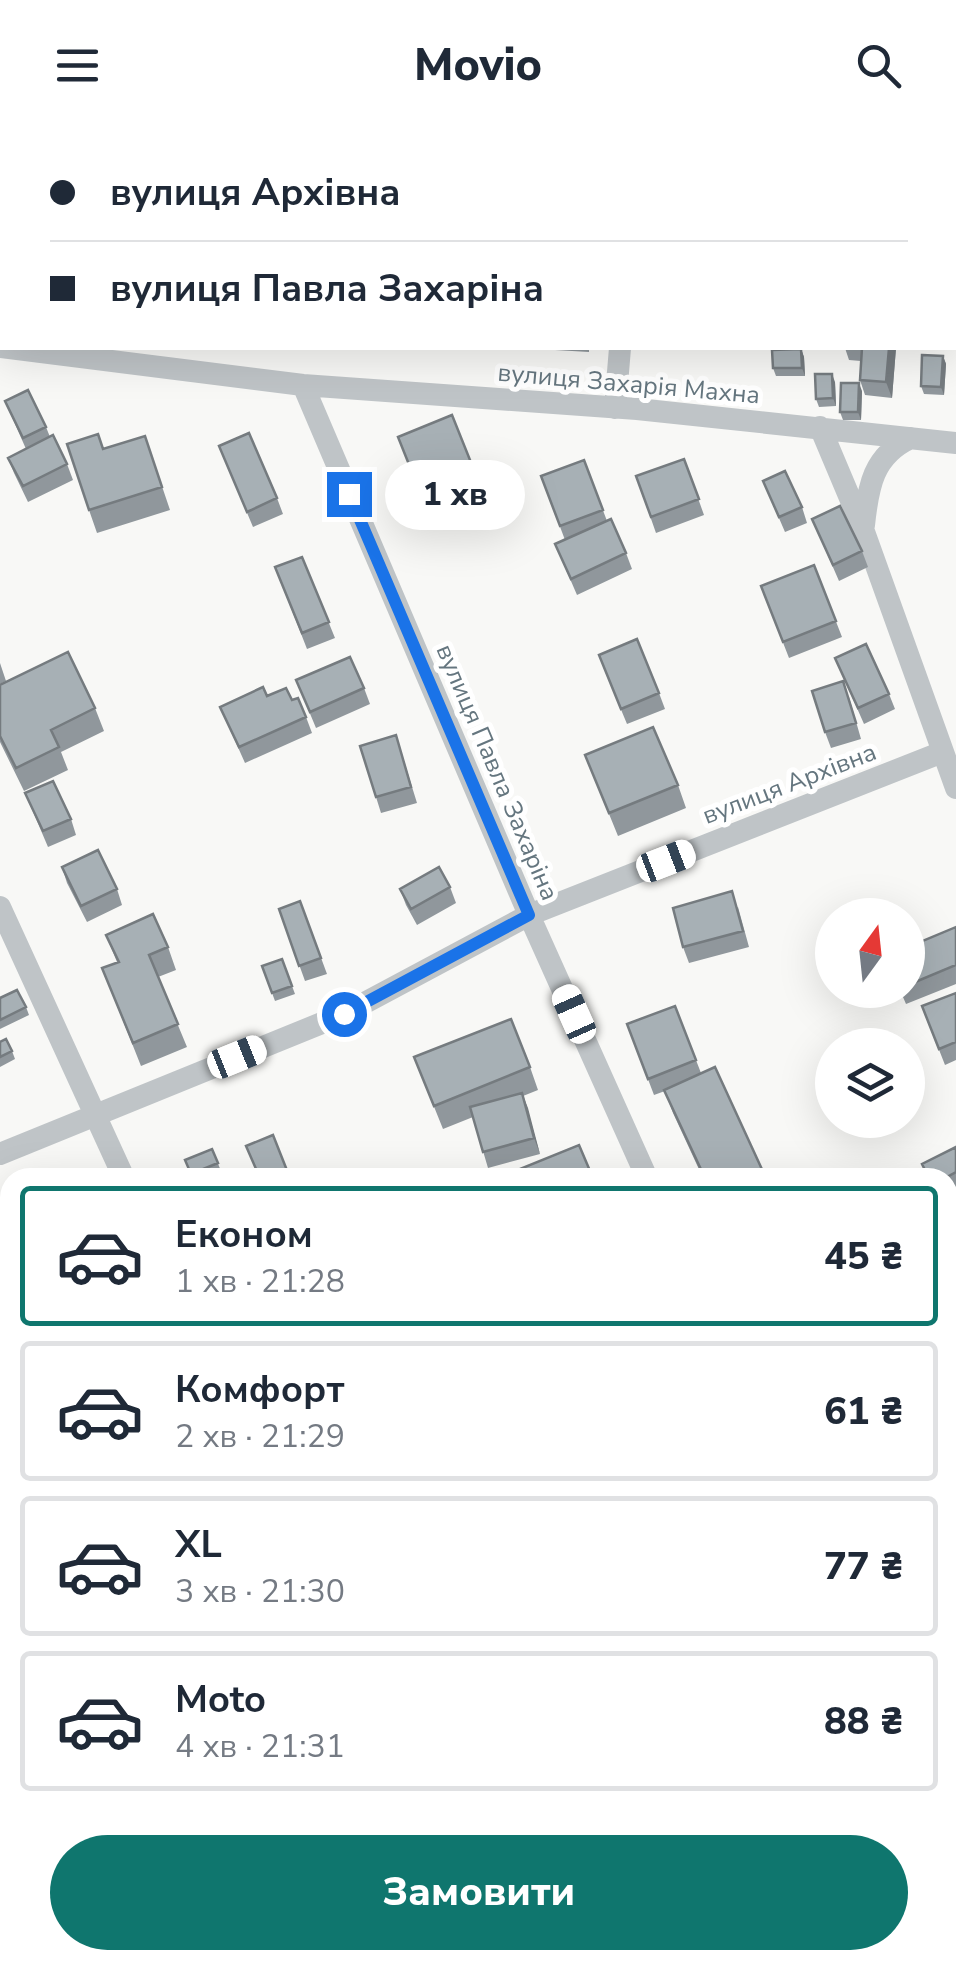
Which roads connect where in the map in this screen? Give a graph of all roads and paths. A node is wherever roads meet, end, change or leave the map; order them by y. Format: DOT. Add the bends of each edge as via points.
graph roads {
  1 [pos="46,350"];
  2 [pos="620,350"];
  3 [pos="169,358"];
  4 [pos="303,386"];
  5 [pos="615,408"];
  6 [pos="820,427"];
  7 [pos="911,438"];
  8 [pos="956,443"];
  9 [pos="864,528"];
  10 [pos="940,753"];
  11 [pos="956,788"];
  12 [pos="0,907"];
  13 [pos="529,915"];
  14 [pos="96,1114"];
  15 [pos="0,1154"];
  16 [pos="120,1168"];
  17 [pos="643,1168"];
  1 -- 3 [label="street, вулиця Захарія Махна"];
  2 -- 5 [label="street"];
  3 -- 4 [label="street, вулиця Захарія Махна"];
  4 -- 5 [label="street, вулиця Захарія Махна"];
  4 -- 13 [label="street, вулиця Павла Захаріна"];
  5 -- 6 [label="street, вулиця Захарія Махна"];
  6 -- 7 [label="street, вулиця Захарія Махна"];
  6 -- 9 [label="street"];
  7 -- 8 [label="street, вулиця Захарія Махна"];
  7 -- 9 [label="street" via="883,455 875,469"];
  9 -- 10 [label="street"];
  10 -- 11 [label="street"];
  10 -- 13 [label="street, вулиця Архівна"];
  12 -- 14 [label="street"];
  13 -- 14 [label="street, вулиця Архівна" via="344,1014"];
  13 -- 17 [label="street, вулиця Павла Захаріна"];
  14 -- 15 [label="street, вулиця Архівна"];
  14 -- 16 [label="street"];
}
